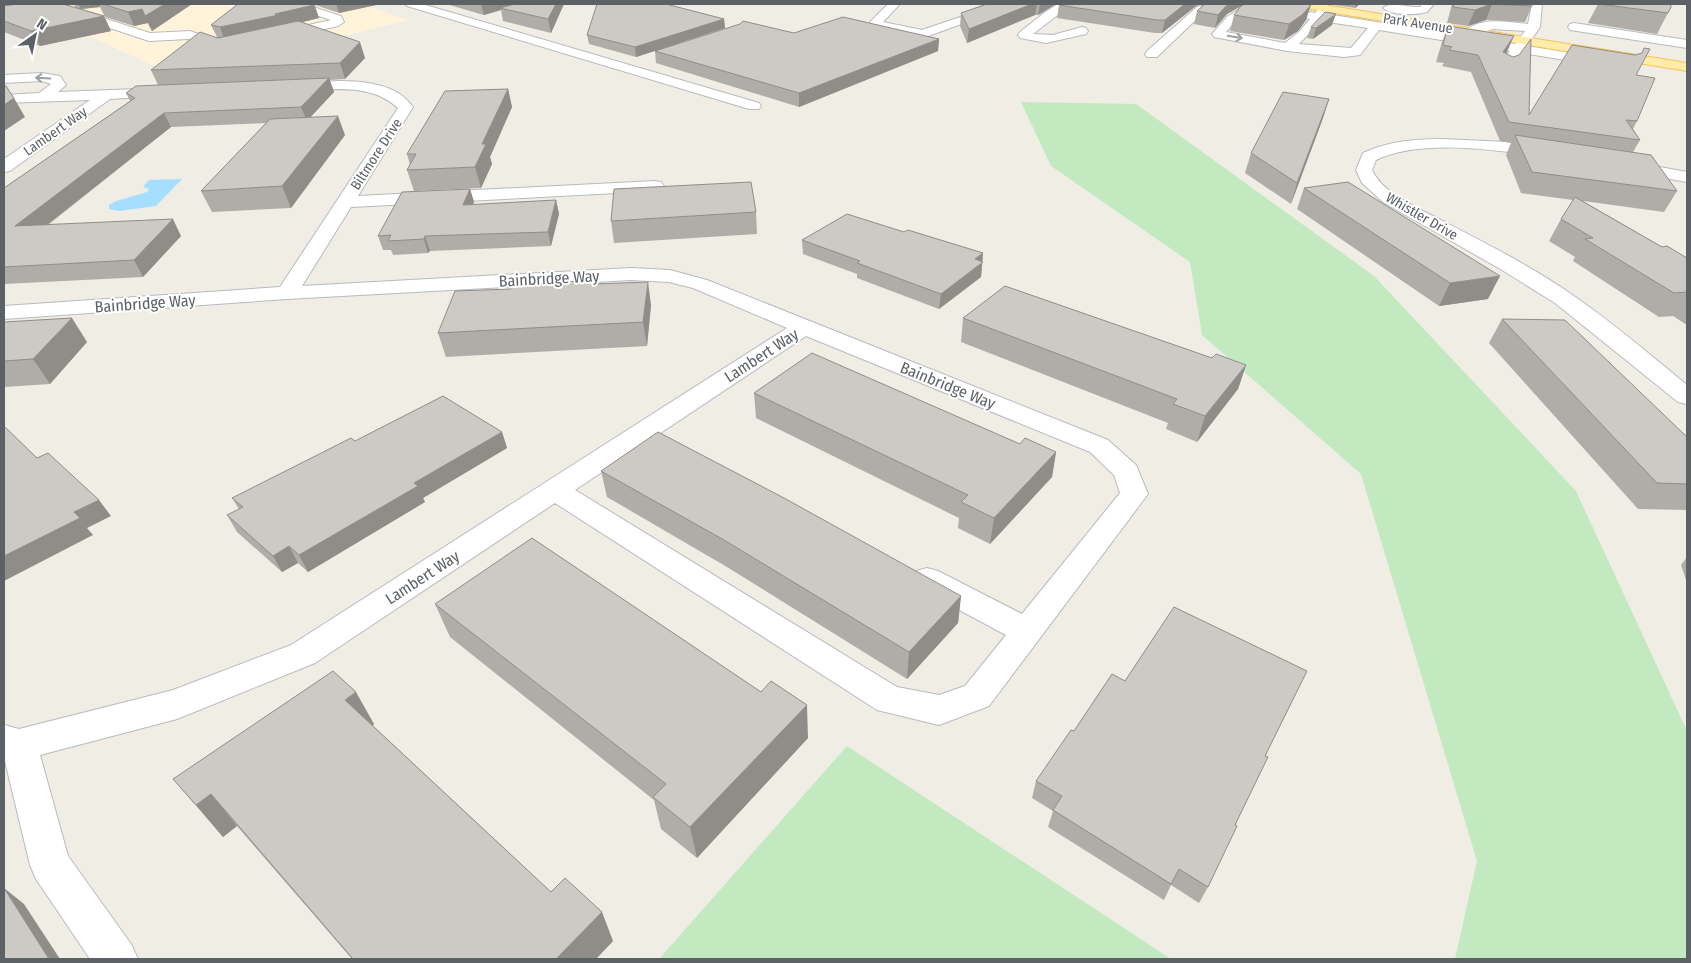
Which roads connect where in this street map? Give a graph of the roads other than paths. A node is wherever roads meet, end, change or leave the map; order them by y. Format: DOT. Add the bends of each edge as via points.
graph roads {
  1 [pos="74,4"];
  2 [pos="293,4"];
  3 [pos="411,4"];
  4 [pos="998,4"];
  5 [pos="1066,4"];
  6 [pos="1215,4"];
  7 [pos="1298,4"];
  8 [pos="1428,4"];
  9 [pos="1537,4"];
  10 [pos="1254,5"];
  11 [pos="1391,6"];
  12 [pos="890,7"];
  13 [pos="1185,7"];
  14 [pos="55,8"];
  15 [pos="1201,9"];
  16 [pos="110,11"];
  17 [pos="1321,12"];
  18 [pos="905,14"];
  19 [pos="81,15"];
  20 [pos="500,16"];
  21 [pos="4,17"];
  22 [pos="932,20"];
  23 [pos="474,23"];
  24 [pos="1375,23"];
  25 [pos="950,24"];
  26 [pos="1533,28"];
  27 [pos="1082,31"];
  28 [pos="1433,31"];
  29 [pos="1470,32"];
  30 [pos="270,37"];
  31 [pos="242,44"];
  32 [pos="1520,44"];
  33 [pos="1687,44"];
  34 [pos="1287,46"];
  35 [pos="1564,47"];
  36 [pos="1152,54"];
  37 [pos="1629,58"];
  38 [pos="644,61"];
  39 [pos="626,67"];
  40 [pos="1687,67"];
  41 [pos="1505,68"];
  42 [pos="4,79"];
  43 [pos="284,88"];
  44 [pos="175,92"];
  45 [pos="106,95"];
  46 [pos="43,97"];
  47 [pos="4,99"];
  48 [pos="754,106"];
  49 [pos="1560,154"];
  50 [pos="1609,163"];
  51 [pos="4,167"];
  52 [pos="1687,176"];
  53 [pos="655,186"];
  54 [pos="345,202"];
  55 [pos="287,292"];
  56 [pos="4,313"];
  57 [pos="804,328"];
  58 [pos="1687,397"];
  59 [pos="645,431"];
  60 [pos="671,445"];
  61 [pos="555,490"];
  62 [pos="905,568"];
  63 [pos="1027,631"];
  64 [pos="12,743"];
  65 [pos="116,959"];
  1 -- 14 [label="main road"];
  2 -- 30 [label="street" via="337,18 338,22"];
  3 -- 23 [label="street"];
  4 -- 25 [label="street"];
  5 -- 27 [label="street" via="1024,35 1032,39 1052,39"];
  6 -- 15 [label="street" via="1208,10"];
  7 -- 17 [label="main road, Park Avenue"];
  8 -- 11 [label="street" via="1418,11"];
  9 -- 26 [label="street"];
  10 -- 17 [label="street"];
  10 -- 34 [label="street, one-way" via="1232,18 1218,34"];
  11 -- 24 [label="street"];
  12 -- 18 [label="street"];
  12 -- 25 [label="street" via="875,24 923,34"];
  13 -- 15 [label="street"];
  14 -- 19 [label="street"];
  14 -- 21 [label="main road"];
  15 -- 36 [label="street"];
  16 -- 19 [label="street"];
  17 -- 24 [label="main road, Park Avenue"];
  17 -- 34 [label="street" via="1308,30"];
  19 -- 31 [label="street" via="149,37 190,35 224,47"];
  20 -- 23 [label="street"];
  22 -- 25 [label="street"];
  23 -- 39 [label="street"];
  24 -- 28 [label="main road, Park Avenue"];
  24 -- 34 [label="street" via="1355,52"];
  26 -- 29 [label="street" via="1492,24"];
  26 -- 32 [label="street"];
  28 -- 29 [label="main road, Park Avenue"];
  28 -- 32 [label="street"];
  29 -- 32 [label="main road, Park Avenue"];
  32 -- 35 [label="main road, Park Avenue"];
  32 -- 37 [label="street" via="1626,66"];
  32 -- 41 [label="street"];
  33 -- 35 [label="street" via="1573,22"];
  35 -- 37 [label="main road, Park Avenue"];
  37 -- 40 [label="main road, Park Avenue"];
  38 -- 39 [label="street"];
  39 -- 48 [label="street"];
  46 -- 42 [label="street, one-way" via="59,85 55,79"];
  43 -- 54 [label="street, Biltmore Drive" via="353,85 389,93 406,106"];
  44 -- 45 [label="street"];
  45 -- 46 [label="street"];
  45 -- 51 [label="street, Lambert Way"];
  46 -- 47 [label="street"];
  49 -- 58 [label="street, Whistler Drive" via="1489,145 1402,145 1374,152 1364,170 1386,196 1495,256 1562,298"];
  50 -- 52 [label="street"];
  53 -- 54 [label="street"];
  54 -- 55 [label="street, Biltmore Drive"];
  55 -- 56 [label="street, Bainbridge Way"];
  55 -- 57 [label="street, Bainbridge Way" via="631,274 670,276 700,284"];
  57 -- 59 [label="street, Lambert Way"];
  57 -- 63 [label="street, Bainbridge Way" via="1099,446 1126,470 1134,494"];
  59 -- 60 [label="street"];
  59 -- 61 [label="street, Lambert Way"];
  61 -- 63 [label="street, Bainbridge Way" via="889,700 938,710 977,696"];
  61 -- 64 [label="street, Lambert Way" via="303,654 177,704"];
  62 -- 63 [label="street"];
  64 -- 65 [label="street" via="50,865"];
}
